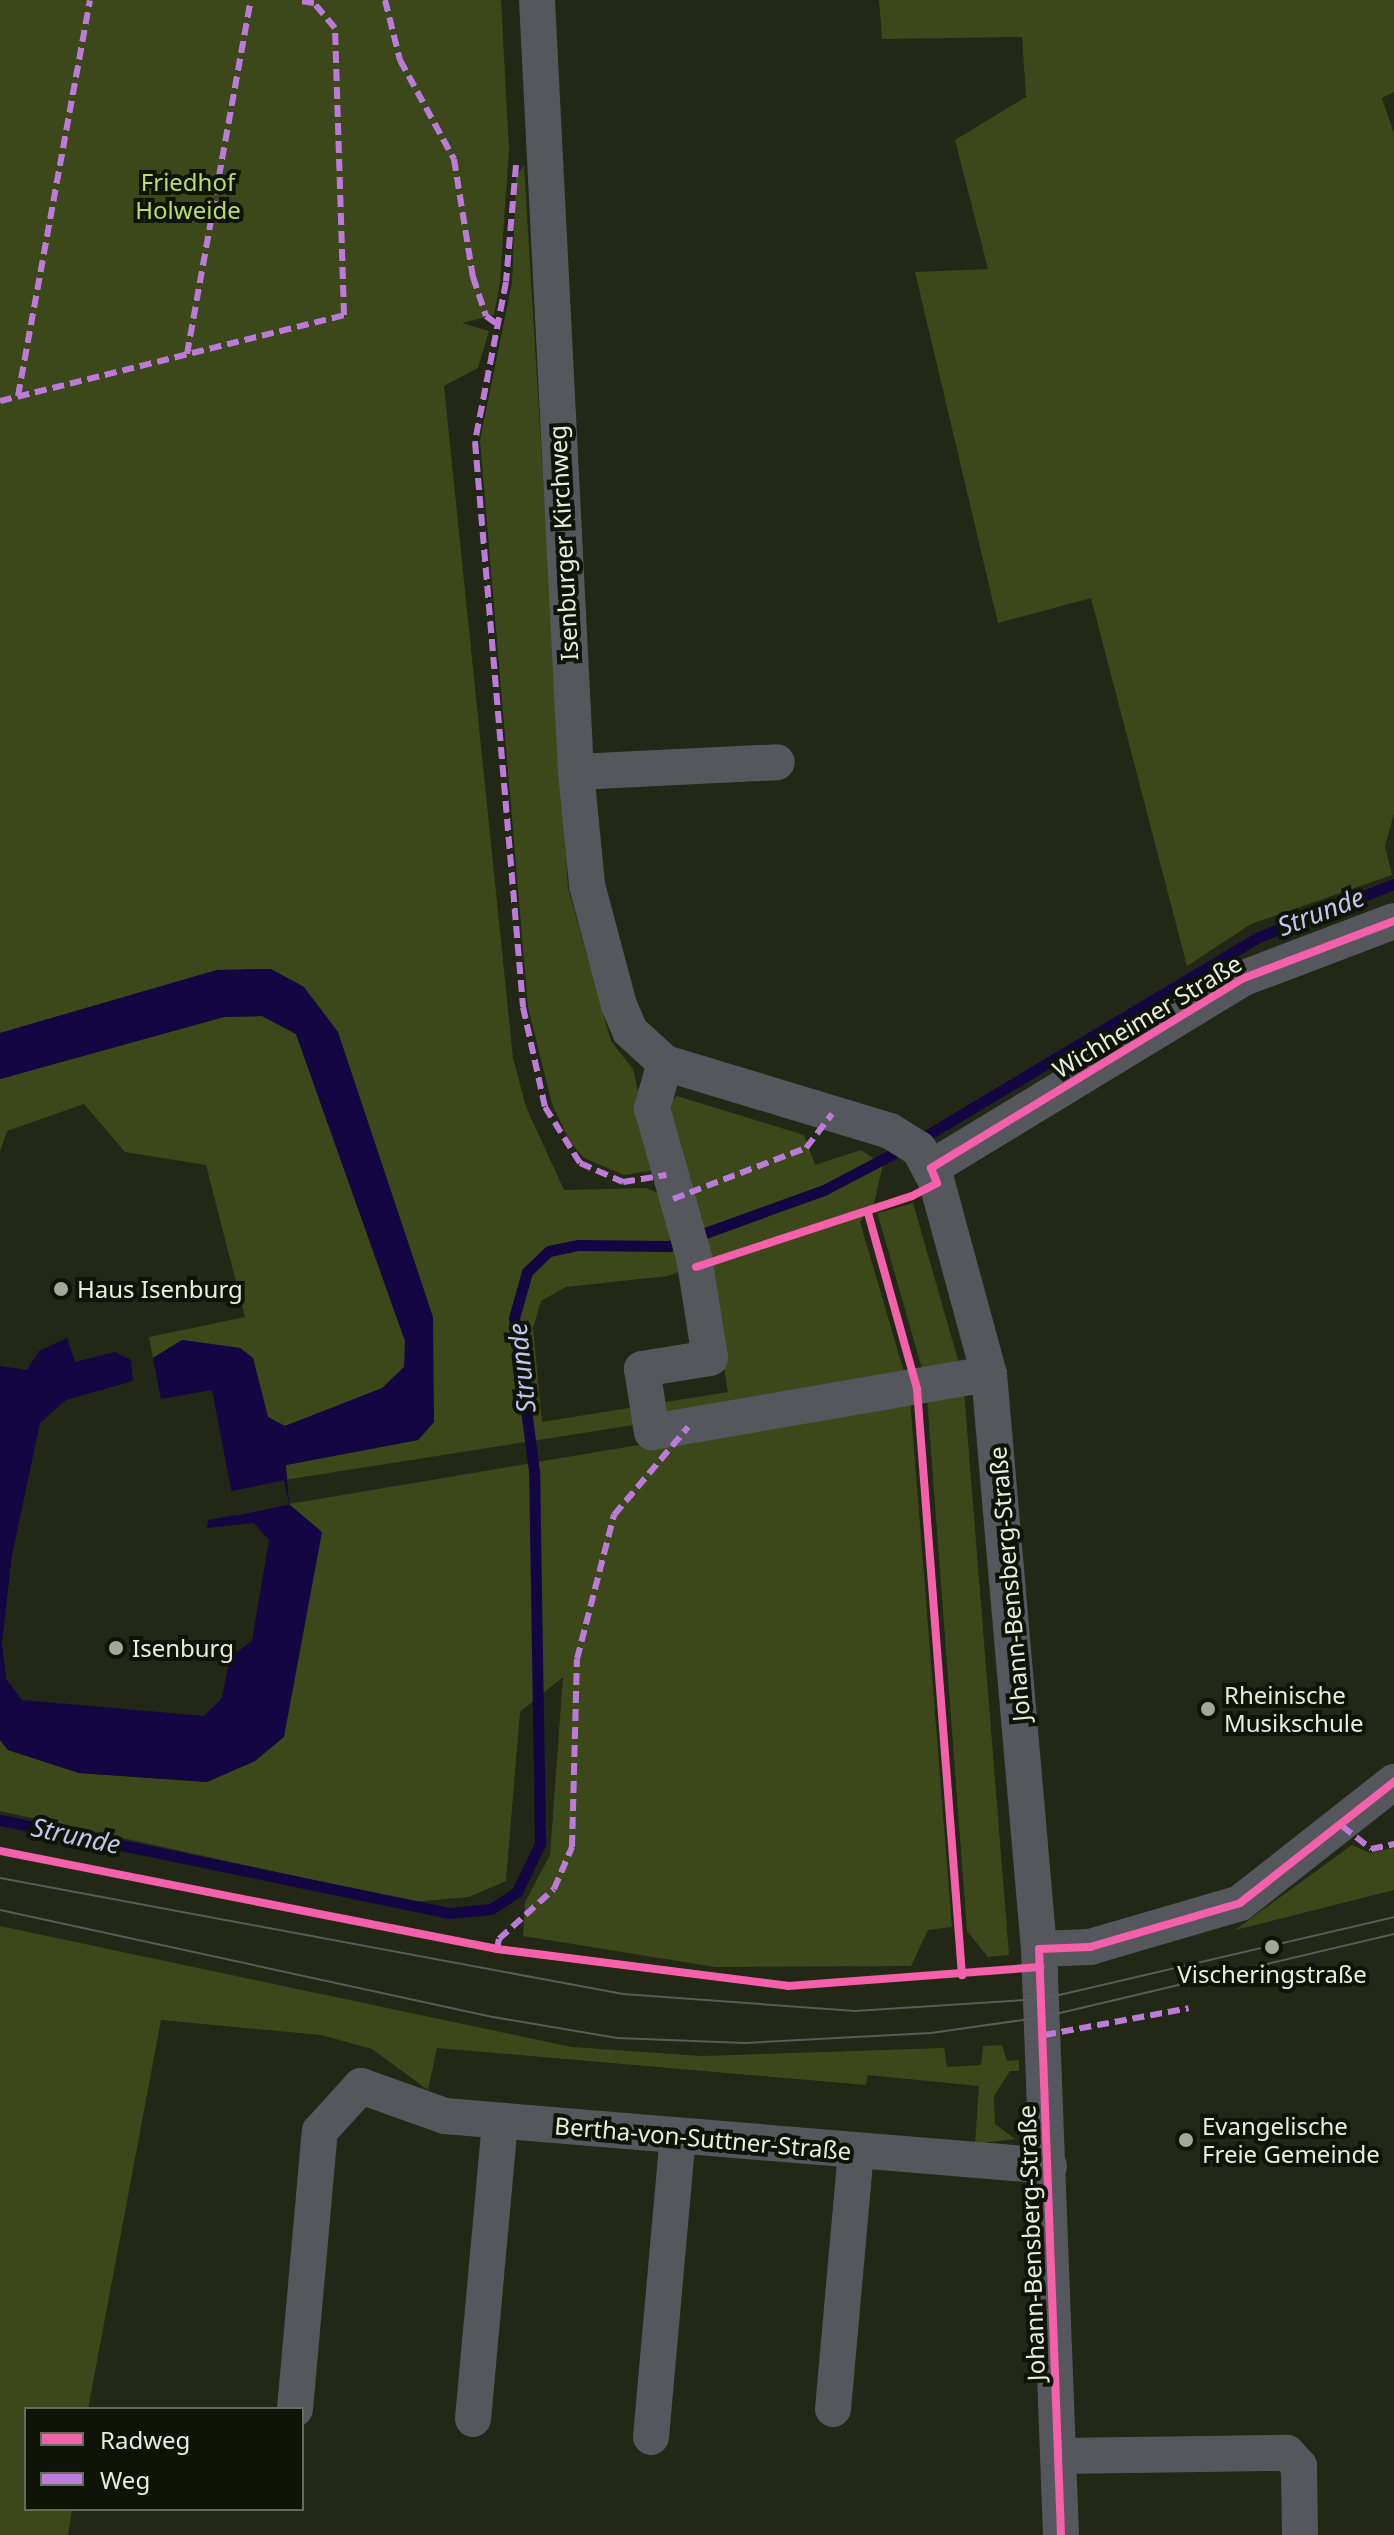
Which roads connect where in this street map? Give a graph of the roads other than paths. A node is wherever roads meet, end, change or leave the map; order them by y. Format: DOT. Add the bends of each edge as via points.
graph roads {
  1 [pos="537,0"];
  2 [pos="777,762"];
  3 [pos="576,772"];
  4 [pos="1394,921"];
  5 [pos="665,1063"];
  6 [pos="918,1152"];
  7 [pos="989,1374"];
  8 [pos="1394,1782"];
  9 [pos="1039,1949"];
  10 [pos="500,2121"];
  11 [pos="678,2136"];
  12 [pos="856,2152"];
  13 [pos="1049,2166"];
  14 [pos="295,2407"];
  15 [pos="833,2409"];
  16 [pos="473,2419"];
  17 [pos="651,2437"];
  18 [pos="1059,2456"];
  19 [pos="1061,2535"];
  20 [pos="1300,2535"];
  1 -- 3 [label="street, Isenburger Kirchweg"];
  2 -- 3 [label="street"];
  3 -- 5 [label="street, Isenburger Kirchweg" via="587,885 619,1005 630,1031"];
  4 -- 6 [label="street, Wichheimer Straße" via="1244,978"];
  5 -- 6 [label="street"];
  5 -- 7 [label="street" via="652,1108 694,1257 710,1358 642,1369 652,1432"];
  6 -- 7 [label="street, Johann-Bensberg-Straße"];
  7 -- 9 [label="street, Johann-Bensberg-Straße"];
  8 -- 9 [label="street" via="1240,1903 1090,1947"];
  9 -- 13 [label="street, Johann-Bensberg-Straße"];
  10 -- 11 [label="street, Bertha-von-Suttner-Straße"];
  10 -- 14 [label="street, Bertha-von-Suttner-Straße" via="445,2116 361,2086 320,2131"];
  10 -- 16 [label="street"];
  11 -- 12 [label="street, Bertha-von-Suttner-Straße"];
  11 -- 17 [label="street"];
  12 -- 13 [label="street, Bertha-von-Suttner-Straße"];
  12 -- 15 [label="street"];
  13 -- 18 [label="street, Johann-Bensberg-Straße"];
  18 -- 19 [label="street, Johann-Bensberg-Straße"];
  18 -- 20 [label="street" via="1287,2453 1299,2466"];
}
